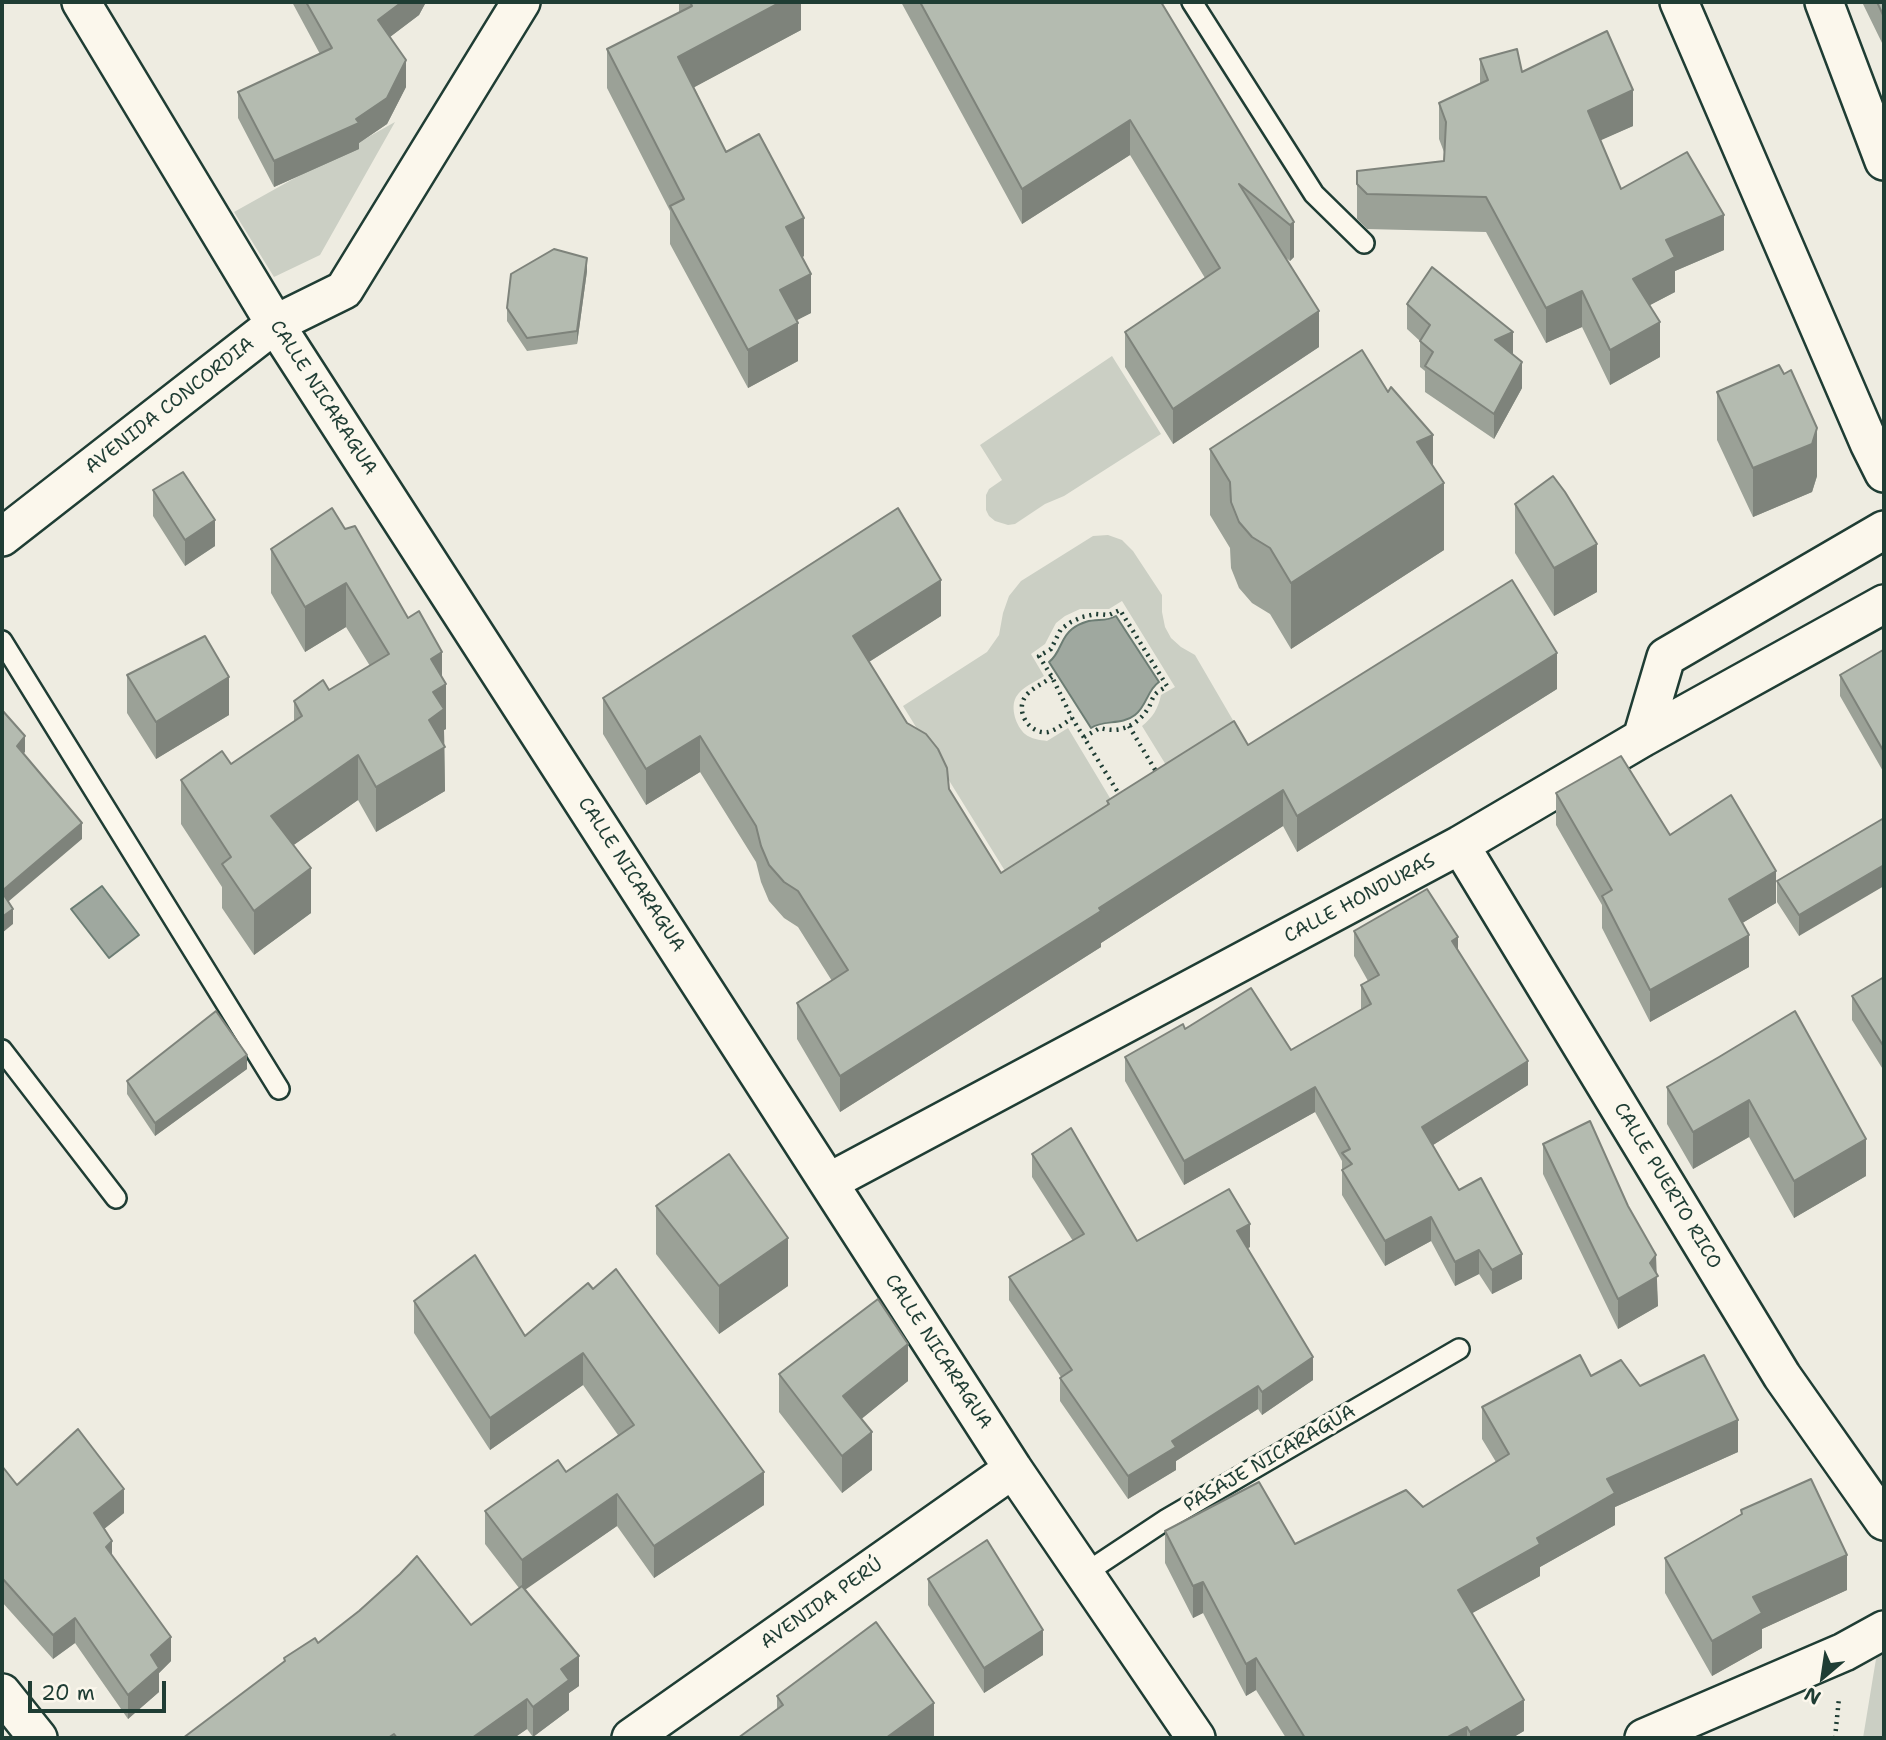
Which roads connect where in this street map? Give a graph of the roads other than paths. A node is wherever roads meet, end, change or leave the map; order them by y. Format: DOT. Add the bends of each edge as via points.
graph roads {
  1 [pos="81,2"];
  2 [pos="521,2"];
  3 [pos="1192,2"];
  4 [pos="1679,2"];
  5 [pos="1824,2"];
  6 [pos="1884,161"];
  7 [pos="1364,243"];
  8 [pos="275,324"];
  9 [pos="1884,473"];
  10 [pos="1884,530"];
  11 [pos="2,537"];
  12 [pos="1884,604"];
  13 [pos="2,640"];
  14 [pos="1642,738"];
  15 [pos="1460,845"];
  16 [pos="2,1050"];
  17 [pos="279,1089"];
  18 [pos="829,1182"];
  19 [pos="116,1198"];
  20 [pos="1459,1349"];
  21 [pos="1013,1469"];
  22 [pos="1884,1521"];
  23 [pos="1084,1574"];
  24 [pos="1884,1630"];
  25 [pos="2,1693"];
  26 [pos="38,1738"];
  27 [pos="631,1738"];
  28 [pos="1196,1738"];
  29 [pos="1644,1738"];
  1 -- 8 [label="street, CALLE NICARAGUA"];
  2 -- 8 [label="street, AVENIDA CONCORDIA" via="344,290"];
  3 -- 7 [label="lane" via="1314,194"];
  4 -- 9 [label="street"];
  5 -- 6 [label="street"];
  8 -- 11 [label="street, AVENIDA CONCORDIA"];
  8 -- 18 [label="street, CALLE NICARAGUA" via="620,841"];
  10 -- 14 [label="street" via="1667,657"];
  12 -- 14 [label="street, CALLE HONDURAS"];
  13 -- 17 [label="lane"];
  14 -- 15 [label="street, CALLE HONDURAS"];
  15 -- 18 [label="street, CALLE HONDURAS"];
  15 -- 22 [label="street, CALLE PUERTO RICO" via="1782,1376"];
  16 -- 19 [label="lane"];
  18 -- 21 [label="street, CALLE NICARAGUA"];
  20 -- 23 [label="lane, PASAJE NICARAGUA" via="1167,1519"];
  21 -- 23 [label="street, CALLE NICARAGUA"];
  21 -- 27 [label="street, AVENIDA PERÚ"];
  23 -- 28 [label="street, CALLE NICARAGUA"];
  24 -- 29 [label="street" via="1844,1652"];
  25 -- 26 [label="street"];
}
